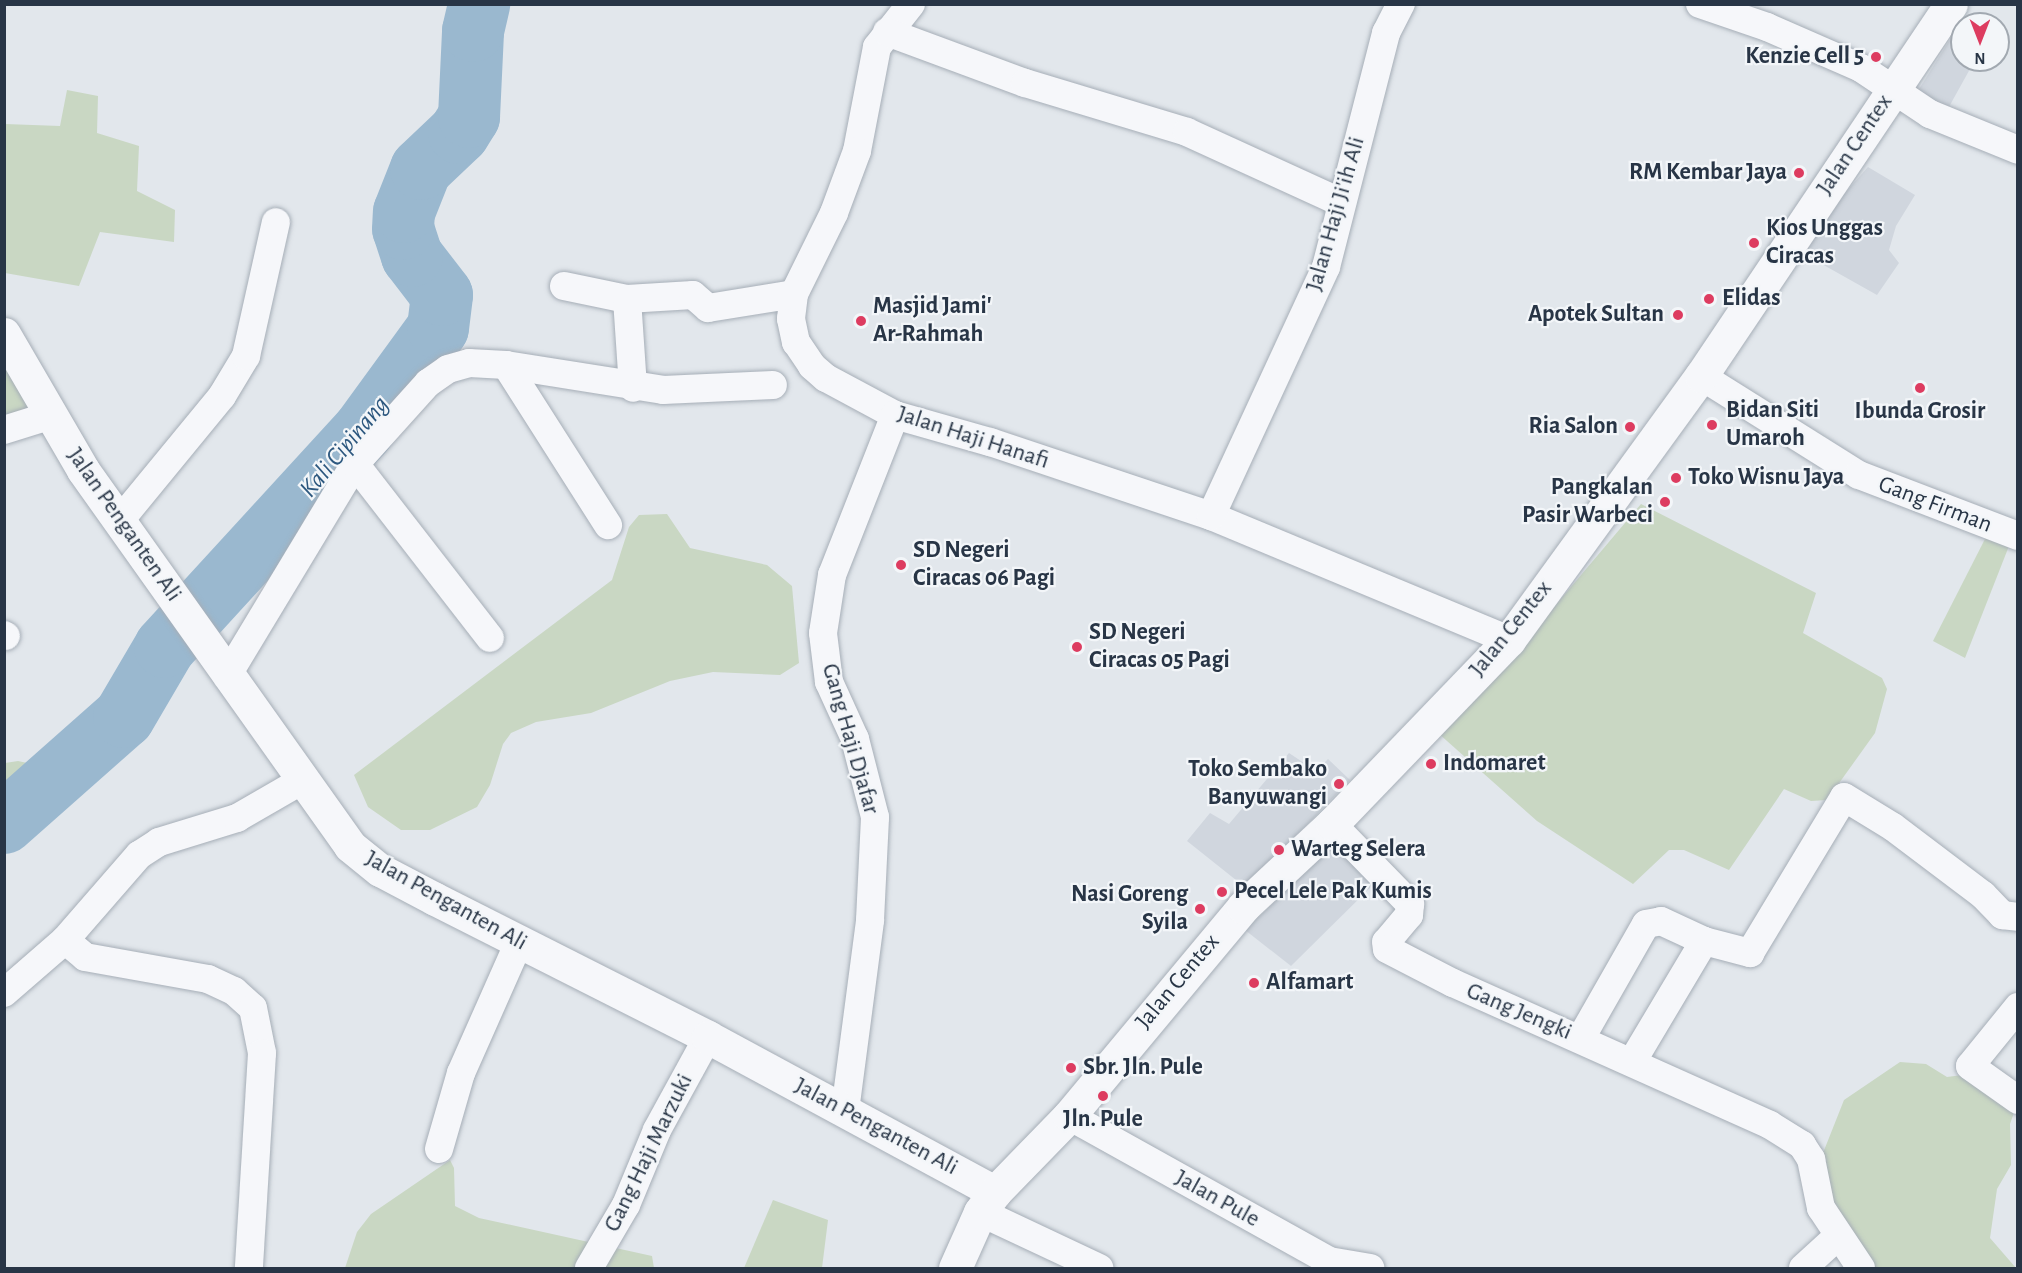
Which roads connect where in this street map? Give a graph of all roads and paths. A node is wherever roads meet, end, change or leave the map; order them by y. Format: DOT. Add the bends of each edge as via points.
graph roads {
  1 [pos="911,4"];
  2 [pos="1401,4"];
  3 [pos="1700,4"];
  4 [pos="1951,4"];
  5 [pos="887,32"];
  6 [pos="1890,91"];
  7 [pos="2018,150"];
  8 [pos="1342,203"];
  9 [pos="276,222"];
  10 [pos="564,286"];
  11 [pos="794,294"];
  12 [pos="627,299"];
  13 [pos="4,334"];
  14 [pos="506,364"];
  15 [pos="1701,376"];
  16 [pos="773,386"];
  17 [pos="633,388"];
  18 [pos="52,415"];
  19 [pos="895,415"];
  20 [pos="4,430"];
  21 [pos="356,464"];
  22 [pos="1211,516"];
  23 [pos="121,519"];
  24 [pos="608,525"];
  25 [pos="2018,536"];
  26 [pos="490,638"];
  27 [pos="1509,640"];
  28 [pos="218,663"];
  29 [pos="301,781"];
  30 [pos="1332,824"];
  31 [pos="2018,917"];
  32 [pos="64,940"];
  33 [pos="1704,940"];
  34 [pos="519,942"];
  35 [pos="4,993"];
  36 [pos="2018,1006"];
  37 [pos="708,1037"];
  38 [pos="1581,1038"];
  39 [pos="1632,1062"];
  40 [pos="2018,1100"];
  41 [pos="845,1111"];
  42 [pos="1069,1116"];
  43 [pos="439,1149"];
  44 [pos="987,1202"];
  45 [pos="1837,1237"];
  46 [pos="249,1269"];
  47 [pos="589,1269"];
  48 [pos="955,1269"];
  49 [pos="1099,1269"];
  50 [pos="1370,1269"];
  51 [pos="1803,1269"];
  52 [pos="1861,1269"];
  1 -- 5 [label="street, Jalan Haji Hanafi"];
  2 -- 8 [label="street, Jalan Haji Ji'ih Ali" via="1386,33"];
  3 -- 6 [label="street" via="1767,27 1861,68"];
  4 -- 6 [label="street, Jalan Centex"];
  5 -- 8 [label="street" via="1025,83 1187,132"];
  5 -- 11 [label="street, Jalan Haji Hanafi" via="872,64 857,151 834,213"];
  6 -- 7 [label="street" via="1930,114"];
  6 -- 15 [label="street, Jalan Centex"];
  8 -- 22 [label="street, Jalan Haji Ji'ih Ali" via="1326,267"];
  9 -- 23 [label="street" via="246,356 222,396"];
  10 -- 12 [label="street"];
  11 -- 12 [label="street" via="708,308 693,295"];
  11 -- 19 [label="street, Jalan Haji Hanafi" via="791,320 796,342 812,366 826,378"];
  12 -- 17 [label="street"];
  13 -- 18 [label="street, Jalan Penganten Ali"];
  14 -- 17 [label="street"];
  14 -- 21 [label="street" via="469,363 448,369 428,383"];
  14 -- 24 [label="street"];
  15 -- 25 [label="street, Gang Firman" via="1859,475"];
  15 -- 27 [label="street, Jalan Centex"];
  16 -- 17 [label="street"];
  18 -- 20 [label="street"];
  18 -- 23 [label="street, Jalan Penganten Ali" via="82,470"];
  19 -- 22 [label="street, Jalan Haji Hanafi" via="990,442"];
  19 -- 41 [label="street, Gang Haji Djafar" via="832,575 823,633 829,682 855,739 875,817 870,920"];
  21 -- 26 [label="street"];
  21 -- 28 [label="street"];
  22 -- 27 [label="street, Jalan Haji Hanafi"];
  23 -- 28 [label="street, Jalan Penganten Ali"];
  27 -- 30 [label="street, Jalan Centex"];
  28 -- 29 [label="street, Jalan Penganten Ali"];
  29 -- 32 [label="street" via="237,818 159,842 139,855"];
  29 -- 34 [label="street, Jalan Penganten Ali" via="350,846 380,870"];
  30 -- 38 [label="street, Gang Jengki" via="1408,899 1409,915 1386,942 1390,952"];
  30 -- 42 [label="street, Jalan Centex" via="1243,907"];
  31 -- 33 [label="street" via="2002,915 1902,833 1857,801 1844,797 1750,953"];
  32 -- 35 [label="street"];
  32 -- 46 [label="street" via="85,957 208,980 234,991 253,1008 262,1053"];
  33 -- 38 [label="street" via="1661,921 1646,924"];
  33 -- 39 [label="street"];
  34 -- 37 [label="street, Jalan Penganten Ali"];
  34 -- 43 [label="street" via="467,1056"];
  36 -- 40 [label="street" via="1970,1066"];
  37 -- 41 [label="street, Jalan Penganten Ali"];
  37 -- 47 [label="street, Gang Haji Marzuki" via="657,1130 626,1205"];
  38 -- 39 [label="street, Gang Jengki"];
  39 -- 45 [label="street, Gang Jengki" via="1770,1125 1802,1145 1811,1159 1821,1208"];
  41 -- 44 [label="street, Jalan Penganten Ali"];
  42 -- 44 [label="street, Jalan Centex"];
  42 -- 50 [label="street, Jalan Pule" via="1329,1261"];
  44 -- 48 [label="street"];
  44 -- 49 [label="street"];
  45 -- 51 [label="street"];
  45 -- 52 [label="street"];
}
